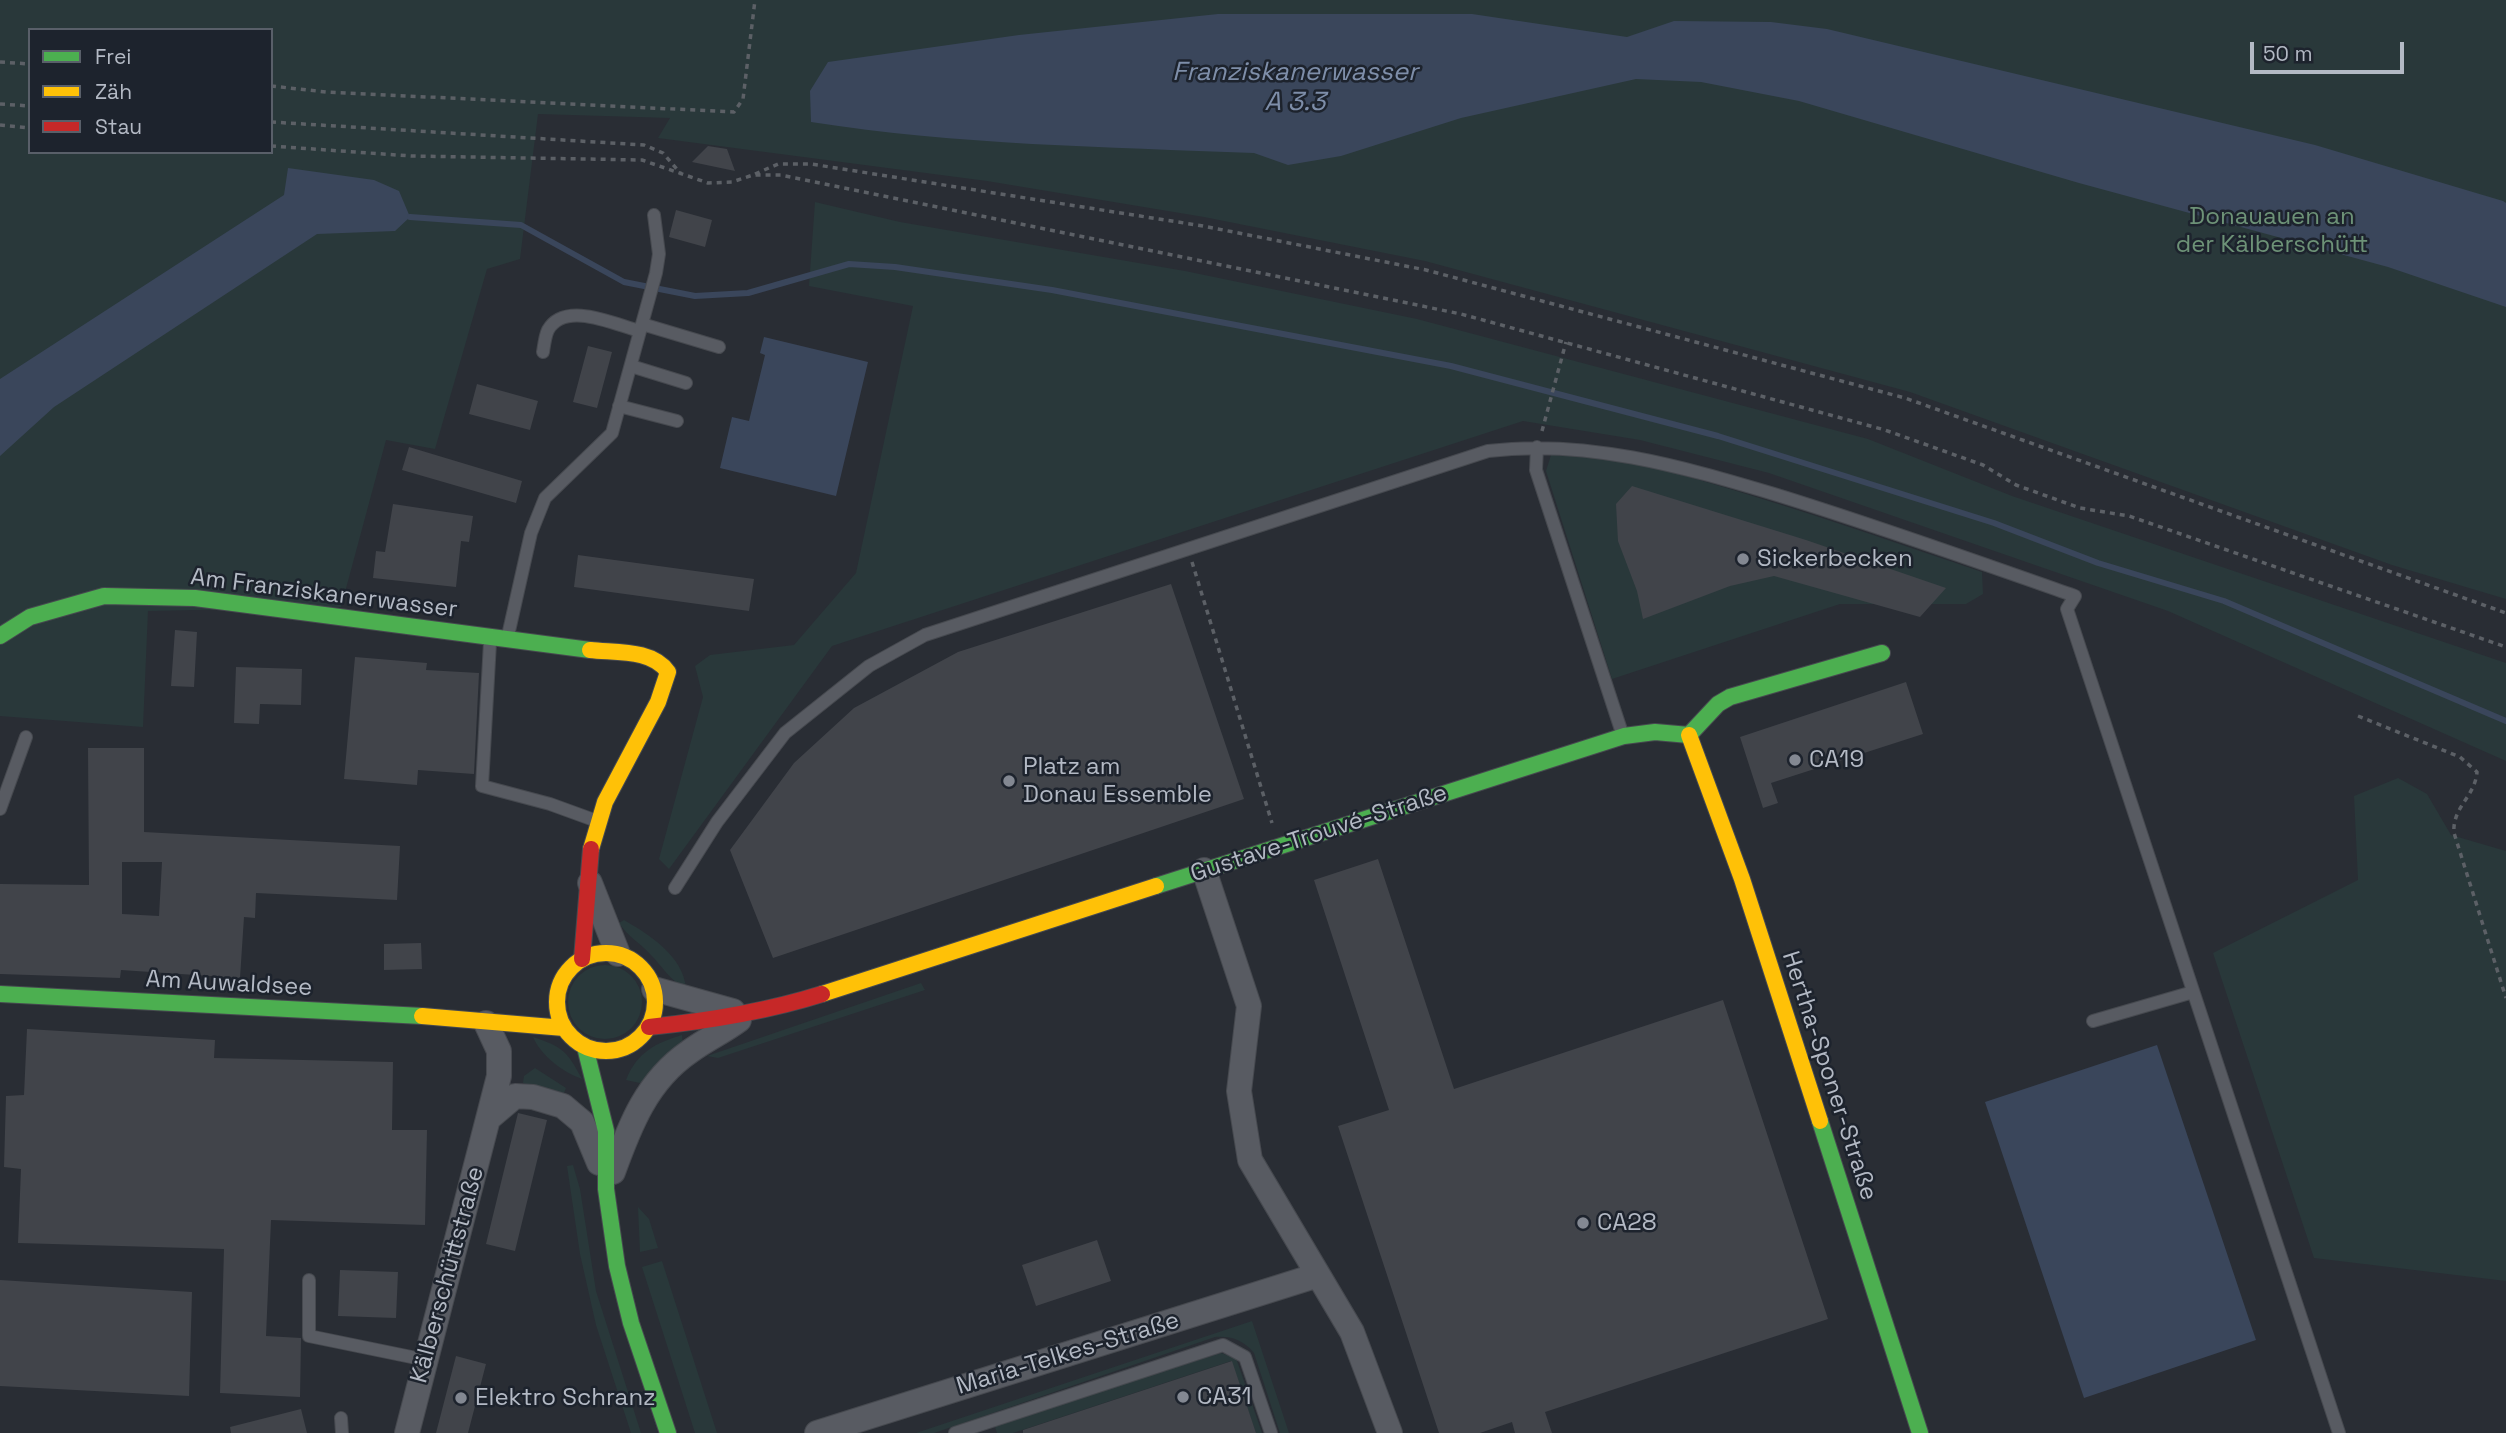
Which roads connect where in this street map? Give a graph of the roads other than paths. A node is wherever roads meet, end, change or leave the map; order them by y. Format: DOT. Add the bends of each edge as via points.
graph roads {
  1 [pos="654,215"];
  2 [pos="641,328"];
  3 [pos="719,346"];
  4 [pos="543,352"];
  5 [pos="631,366"];
  6 [pos="686,383"];
  7 [pos="620,406"];
  8 [pos="677,421"];
  9 [pos="1537,447"];
  10 [pos="0,636"];
  11 [pos="498,640"];
  12 [pos="1882,653"];
  13 [pos="1689,735"];
  14 [pos="1624,736"];
  15 [pos="26,737"];
  16 [pos="0,809"];
  17 [pos="598,822"];
  18 [pos="1204,870"];
  19 [pos="590,882"];
  20 [pos="675,888"];
  21 [pos="618,954"];
  22 [pos="582,959"];
  23 [pos="654,989"];
  24 [pos="2193,992"];
  25 [pos="0,995"];
  26 [pos="520,1006"];
  27 [pos="748,1013"];
  28 [pos="456,1018"];
  29 [pos="2094,1021"];
  30 [pos="486,1023"];
  31 [pos="649,1027"];
  32 [pos="564,1028"];
  33 [pos="585,1047"];
  34 [pos="625,1048"];
  35 [pos="620,1072"];
  36 [pos="614,1096"];
  37 [pos="489,1118"];
  38 [pos="606,1131"];
  39 [pos="606,1189"];
  40 [pos="1318,1275"];
  41 [pos="309,1280"];
  42 [pos="426,1360"];
  43 [pos="341,1418"];
  44 [pos="342,1433"];
  45 [pos="407,1433"];
  46 [pos="668,1433"];
  47 [pos="817,1433"];
  48 [pos="954,1433"];
  49 [pos="1270,1433"];
  50 [pos="1390,1433"];
  51 [pos="1920,1433"];
  52 [pos="2339,1433"];
  1 -- 2 [label="lane" via="659,254"];
  2 -- 3 [label="lane"];
  2 -- 4 [label="lane" via="578,315 561,319 548,330"];
  2 -- 5 [label="lane"];
  5 -- 6 [label="lane"];
  5 -- 7 [label="lane"];
  7 -- 8 [label="lane"];
  7 -- 11 [label="lane" via="612,433 545,498"];
  9 -- 14 [label="lane" via="1536,470"];
  9 -- 20 [label="lane" via="1488,451 925,635 869,666 785,733 717,822"];
  9 -- 24 [label="lane" via="1668,463 2076,596 2067,610"];
  10 -- 11 [label="street, Am Franziskanerwasser" via="30,617 104,596 195,597"];
  11 -- 17 [label="lane" via="482,786"];
  11 -- 17 [label="street, Am Franziskanerwasser" via="649,656 662,662 668,672 666,685 620,769"];
  12 -- 13 [label="street" via="1730,697"];
  13 -- 14 [label="street, Gustave-Trouvé-Straße" via="1655,732"];
  13 -- 51 [label="street, Hertha-Sponer-Straße" via="1742,879"];
  14 -- 18 [label="street, Gustave-Trouvé-Straße"];
  15 -- 16 [label="lane"];
  17 -- 19 [label="street"];
  18 -- 27 [label="street, Gustave-Trouvé-Straße" via="803,1000"];
  18 -- 40 [label="street" via="1249,1006 1239,1091 1250,1160"];
  19 -- 21 [label="street"];
  19 -- 22 [label="street"];
  21 -- 22 [label="street"];
  21 -- 23 [label="street" via="641,967"];
  22 -- 32 [label="street" via="551,995"];
  23 -- 27 [label="street, Gustave-Trouvé-Straße" via="718,1009"];
  23 -- 31 [label="street"];
  24 -- 29 [label="lane"];
  24 -- 52 [label="lane"];
  25 -- 28 [label="street, Am Auwaldsee"];
  26 -- 28 [label="street, Am Auwaldsee"];
  27 -- 31 [label="street, Gustave-Trouvé-Straße"];
  27 -- 39 [label="street, Gustave-Trouvé-Straße" via="690,1051 657,1081 628,1132"];
  28 -- 30 [label="street, Am Auwaldsee"];
  30 -- 32 [label="street, Am Auwaldsee"];
  30 -- 37 [label="street, Kälberschüttstraße" via="500,1058"];
  31 -- 34 [label="street"];
  32 -- 33 [label="street"];
  33 -- 34 [label="street" via="598,1051"];
  33 -- 38 [label="street"];
  34 -- 35 [label="street"];
  36 -- 38 [label="street"];
  37 -- 39 [label="street" via="515,1096 563,1106 589,1135"];
  37 -- 42 [label="street, Kälberschüttstraße"];
  38 -- 39 [label="street"];
  39 -- 46 [label="street" via="623,1291"];
  40 -- 47 [label="street, Maria-Telkes-Straße"];
  40 -- 50 [label="street" via="1352,1332"];
  41 -- 42 [label="lane" via="309,1336"];
  42 -- 45 [label="street, Kälberschüttstraße"];
  43 -- 44 [label="lane"];
  48 -- 49 [label="lane" via="1223,1345 1245,1357"];
}
